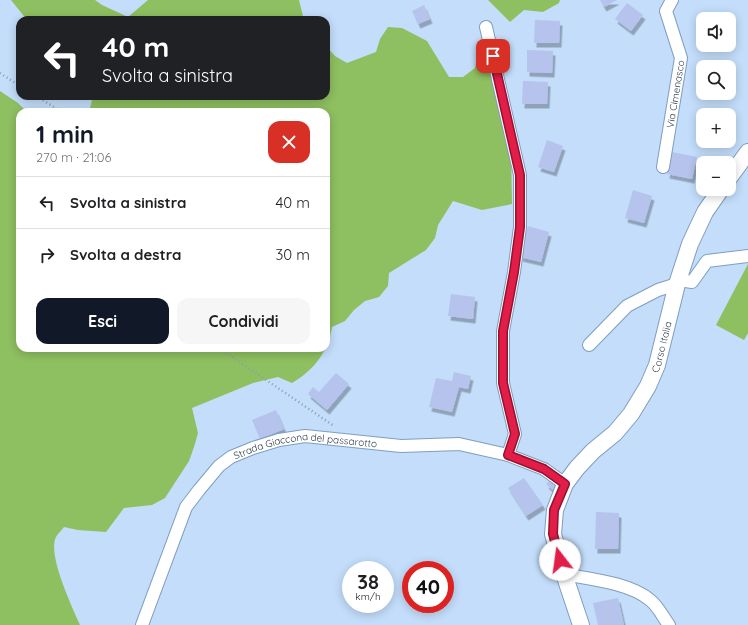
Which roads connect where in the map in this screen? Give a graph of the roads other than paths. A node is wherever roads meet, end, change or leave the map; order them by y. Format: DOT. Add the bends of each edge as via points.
graph roads {
  1 [pos="672,0"];
  2 [pos="486,27"];
  3 [pos="748,152"];
  4 [pos="663,167"];
  5 [pos="736,168"];
  6 [pos="717,196"];
  7 [pos="748,256"];
  8 [pos="678,282"];
  9 [pos="589,345"];
  10 [pos="508,455"];
  11 [pos="565,484"];
  12 [pos="564,574"];
  13 [pos="142,625"];
  14 [pos="581,625"];
  15 [pos="669,625"];
  1 -- 4 [label="street, Via Cimenasco" via="666,11 681,58"];
  2 -- 10 [label="street" via="520,175 520,227 503,331 503,383 515,434"];
  3 -- 5 [label="street"];
  6 -- 8 [label="street, Corso Italia" via="694,234"];
  7 -- 8 [label="street" via="707,261 692,282"];
  8 -- 9 [label="street" via="627,306"];
  8 -- 11 [label="street, Corso Italia" via="657,365 648,386 631,414 576,468"];
  10 -- 11 [label="street, Strada Giaccona del passarotto" via="544,469"];
  10 -- 13 [label="street, Strada Giaccona del passarotto" via="459,444 401,446 305,436 280,440 231,457 219,466 186,507"];
  11 -- 12 [label="street, Corso Italia" via="554,510 553,534"];
  12 -- 14 [label="street, Corso Italia"];
  12 -- 15 [label="street" via="629,587 650,600"];
}
